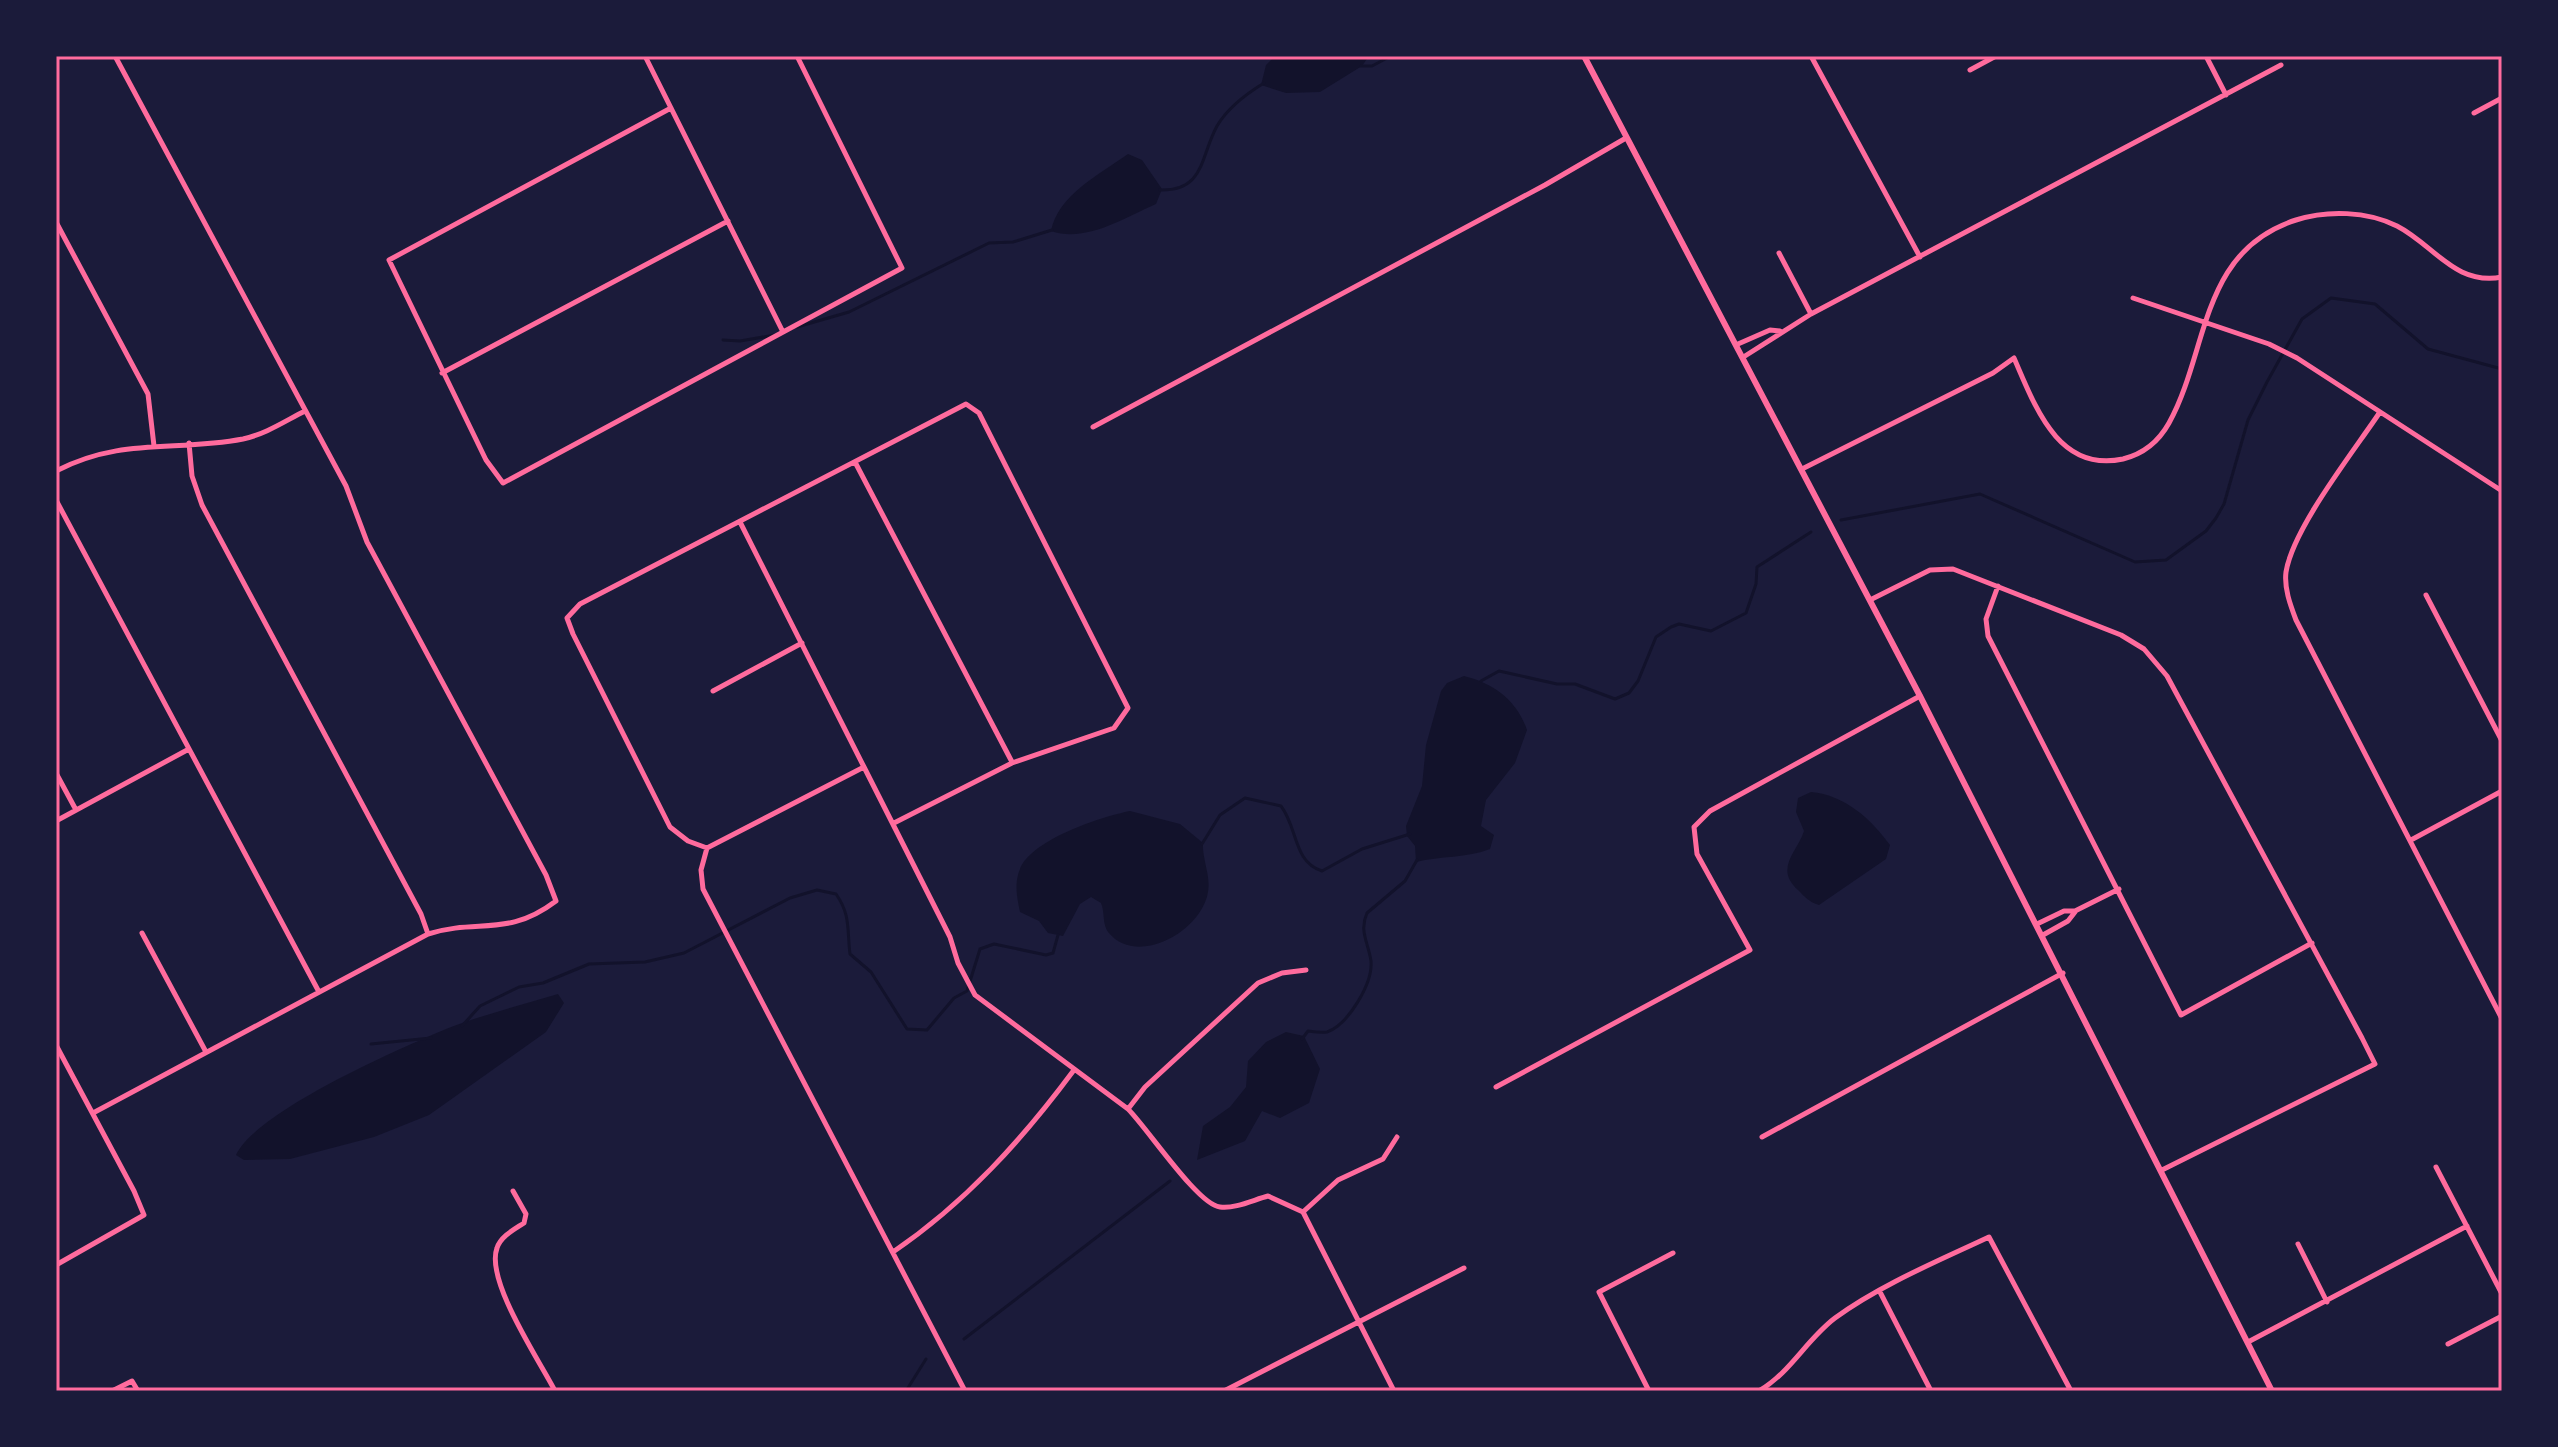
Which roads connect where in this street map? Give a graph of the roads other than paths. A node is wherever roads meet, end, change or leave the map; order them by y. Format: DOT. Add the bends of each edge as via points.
graph roads {
  1 [pos="115,56"];
  2 [pos="645,56"];
  3 [pos="797,56"];
  4 [pos="1584,56"];
  5 [pos="1811,56"];
  6 [pos="1996,56"];
  7 [pos="2206,56"];
  8 [pos="2281,65"];
  9 [pos="1970,70"];
  10 [pos="2226,95"];
  11 [pos="2502,98"];
  12 [pos="671,108"];
  13 [pos="2474,113"];
  14 [pos="1626,138"];
  15 [pos="728,221"];
  16 [pos="56,222"];
  17 [pos="1779,253"];
  18 [pos="1920,257"];
  19 [pos="2502,277"];
  20 [pos="2133,298"];
  21 [pos="1811,314"];
  22 [pos="2205,322"];
  23 [pos="1781,331"];
  24 [pos="783,332"];
  25 [pos="1738,344"];
  26 [pos="1745,356"];
  27 [pos="442,373"];
  28 [pos="305,411"];
  29 [pos="2380,412"];
  30 [pos="1093,427"];
  31 [pos="189,443"];
  32 [pos="154,446"];
  33 [pos="855,462"];
  34 [pos="1802,469"];
  35 [pos="56,471"];
  36 [pos="2502,491"];
  37 [pos="56,500"];
  38 [pos="740,522"];
  39 [pos="1998,586"];
  40 [pos="2426,595"];
  41 [pos="1870,600"];
  42 [pos="802,643"];
  43 [pos="713,691"];
  44 [pos="1920,696"];
  45 [pos="2502,741"];
  46 [pos="189,749"];
  47 [pos="1012,763"];
  48 [pos="864,767"];
  49 [pos="56,773"];
  50 [pos="2502,791"];
  51 [pos="76,810"];
  52 [pos="56,821"];
  53 [pos="894,823"];
  54 [pos="2411,840"];
  55 [pos="707,848"];
  56 [pos="2119,889"];
  57 [pos="2075,911"];
  58 [pos="2037,924"];
  59 [pos="142,933"];
  60 [pos="428,934"];
  61 [pos="2043,935"];
  62 [pos="2312,943"];
  63 [pos="1306,970"];
  64 [pos="2063,973"];
  65 [pos="319,992"];
  66 [pos="2502,1019"];
  67 [pos="56,1045"];
  68 [pos="206,1052"];
  69 [pos="1074,1070"];
  70 [pos="1496,1087"];
  71 [pos="1128,1109"];
  72 [pos="93,1113"];
  73 [pos="1397,1137"];
  74 [pos="1762,1137"];
  75 [pos="2436,1167"];
  76 [pos="2162,1170"];
  77 [pos="513,1191"];
  78 [pos="1303,1212"];
  79 [pos="2467,1226"];
  80 [pos="2298,1244"];
  81 [pos="892,1253"];
  82 [pos="1673,1253"];
  83 [pos="56,1265"];
  84 [pos="1464,1268"];
  85 [pos="1880,1292"];
  86 [pos="2502,1294"];
  87 [pos="2327,1302"];
  88 [pos="2502,1316"];
  89 [pos="1358,1321"];
  90 [pos="2248,1342"];
  91 [pos="2448,1344"];
  92 [pos="1237,1388"];
  93 [pos="112,1391"];
  94 [pos="138,1391"];
  95 [pos="555,1391"];
  96 [pos="965,1391"];
  97 [pos="1224,1391"];
  98 [pos="1394,1391"];
  99 [pos="1649,1391"];
  100 [pos="1759,1391"];
  101 [pos="1931,1391"];
  102 [pos="2071,1391"];
  103 [pos="2272,1391"];
  1 -- 28 [label="street"];
  2 -- 12 [label="street"];
  3 -- 24 [label="street" via="902,268"];
  4 -- 14 [label="street"];
  5 -- 18 [label="street"];
  6 -- 9 [label="street"];
  7 -- 10 [label="street"];
  8 -- 10 [label="street"];
  10 -- 18 [label="street"];
  11 -- 13 [label="street"];
  12 -- 15 [label="street"];
  12 -- 27 [label="street" via="389,260"];
  14 -- 25 [label="street"];
  14 -- 30 [label="street"];
  15 -- 24 [label="street"];
  15 -- 27 [label="street"];
  16 -- 32 [label="street" via="148,394"];
  17 -- 21 [label="street"];
  18 -- 21 [label="street"];
  19 -- 22 [label="street" via="2464,275 2414,237 2381,220 2345,214 2310,217 2277,228 2242,254 2217,291"];
  20 -- 22 [label="street"];
  21 -- 23 [label="street"];
  22 -- 29 [label="street" via="2297,358"];
  22 -- 34 [label="street" via="2169,423 2153,445 2132,456 2093,460 2069,450 2044,421 2014,358"];
  23 -- 25 [label="street" via="1770,330"];
  23 -- 26 [label="street"];
  24 -- 27 [label="street" via="503,483"];
  25 -- 26 [label="street"];
  26 -- 34 [label="street"];
  28 -- 31 [label="street" via="249,437"];
  28 -- 60 [label="street" via="346,486 367,542 556,901 512,924"];
  29 -- 36 [label="street"];
  29 -- 54 [label="street" via="2301,533 2286,583 2296,620"];
  31 -- 32 [label="street"];
  31 -- 60 [label="street" via="202,505"];
  32 -- 35 [label="street" via="99,452"];
  33 -- 38 [label="street"];
  33 -- 47 [label="street"];
  33 -- 47 [label="street" via="959,406 966,404 979,413 1128,708 1114,728"];
  34 -- 41 [label="street"];
  37 -- 46 [label="street"];
  38 -- 42 [label="street"];
  38 -- 55 [label="street" via="580,604 567,618 670,827"];
  39 -- 41 [label="street" via="1940,568"];
  39 -- 56 [label="street" via="1986,619 1988,636"];
  39 -- 62 [label="street" via="2144,649 2167,676"];
  40 -- 45 [label="street"];
  41 -- 44 [label="street"];
  42 -- 43 [label="street"];
  42 -- 48 [label="street"];
  44 -- 58 [label="street"];
  44 -- 70 [label="street" via="1710,811 1694,827 1697,854 1750,950"];
  46 -- 51 [label="street"];
  46 -- 65 [label="street"];
  47 -- 53 [label="street"];
  48 -- 53 [label="street"];
  48 -- 55 [label="street"];
  49 -- 51 [label="street"];
  50 -- 54 [label="street"];
  51 -- 52 [label="street"];
  53 -- 69 [label="street" via="975,995"];
  54 -- 66 [label="street"];
  55 -- 81 [label="street" via="703,889"];
  56 -- 57 [label="street"];
  56 -- 62 [label="street" via="2181,1015"];
  57 -- 58 [label="street"];
  57 -- 61 [label="street"];
  58 -- 61 [label="street"];
  59 -- 68 [label="street"];
  60 -- 65 [label="street"];
  61 -- 64 [label="street"];
  62 -- 76 [label="street" via="2375,1064"];
  63 -- 71 [label="street" via="1258,983"];
  64 -- 74 [label="street"];
  64 -- 76 [label="street"];
  65 -- 68 [label="street"];
  67 -- 72 [label="street"];
  68 -- 72 [label="street"];
  69 -- 71 [label="street"];
  69 -- 81 [label="street" via="1030,1129 978,1184"];
  71 -- 78 [label="street" via="1193,1191 1214,1207 1268,1196"];
  72 -- 83 [label="street" via="144,1215"];
  73 -- 78 [label="street" via="1383,1159 1338,1180"];
  75 -- 79 [label="street"];
  76 -- 90 [label="street"];
  77 -- 95 [label="street" via="526,1214 524,1223 496,1250 497,1281"];
  78 -- 89 [label="street"];
  79 -- 86 [label="street"];
  79 -- 87 [label="street"];
  80 -- 87 [label="street"];
  81 -- 96 [label="street"];
  82 -- 99 [label="street" via="1599,1292"];
  84 -- 89 [label="street"];
  85 -- 100 [label="street" via="1821,1329 1782,1375"];
  85 -- 101 [label="street"];
  85 -- 102 [label="street" via="1989,1237"];
  87 -- 90 [label="street"];
  88 -- 91 [label="street"];
  89 -- 92 [label="street"];
  89 -- 98 [label="street"];
  90 -- 103 [label="street"];
  92 -- 97 [label="street"];
  93 -- 94 [label="street" via="132,1381"];
}
